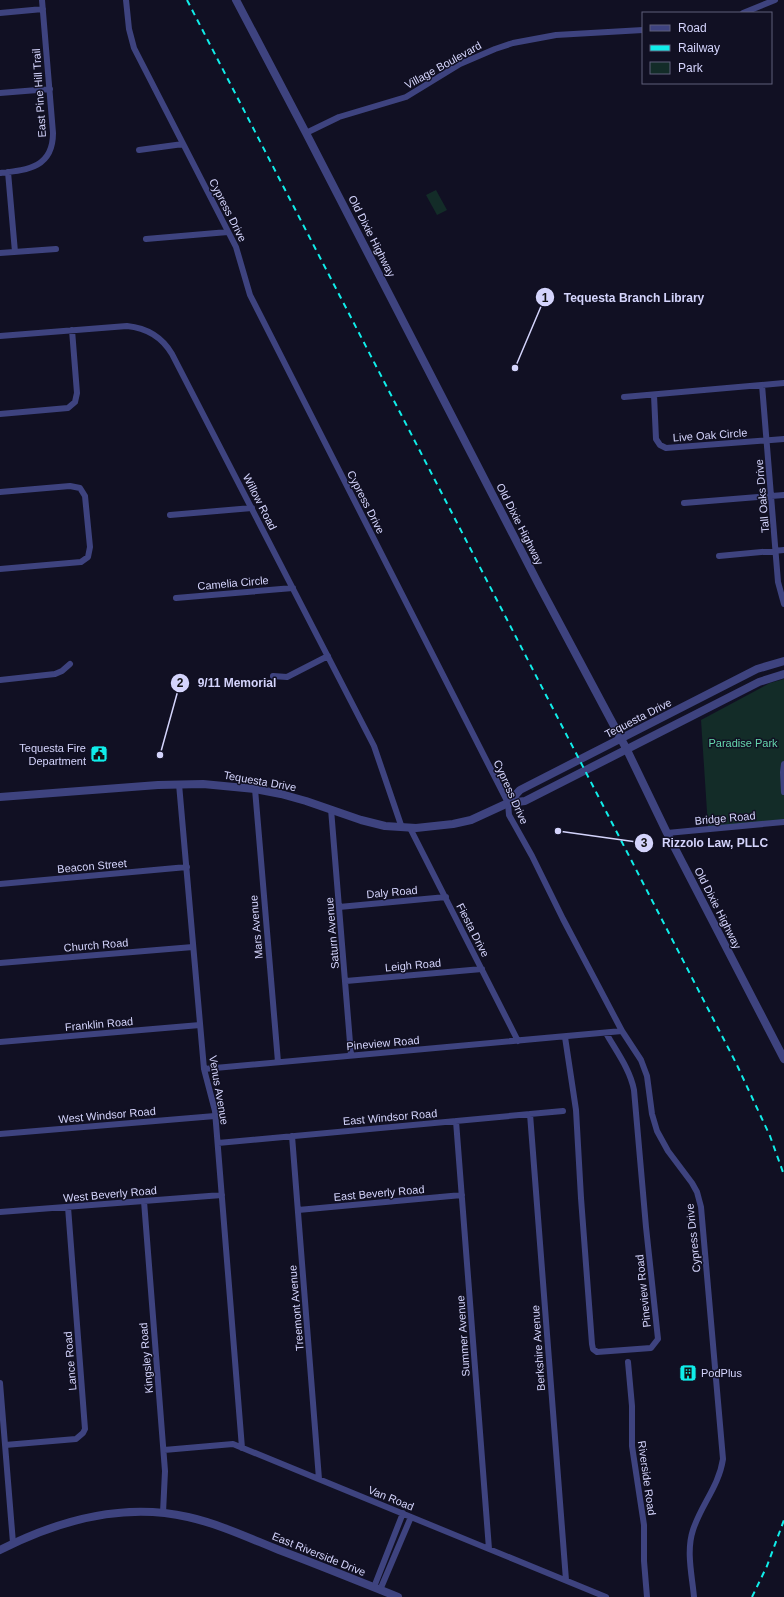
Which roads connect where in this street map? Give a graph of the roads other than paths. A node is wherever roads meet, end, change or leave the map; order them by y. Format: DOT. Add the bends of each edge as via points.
graph roads {
  1 [pos="42,0"];
  2 [pos="126,0"];
  3 [pos="236,0"];
  4 [pos="775,0"];
  5 [pos="43,9"];
  6 [pos="0,12"];
  7 [pos="745,12"];
  8 [pos="642,30"];
  9 [pos="50,89"];
  10 [pos="0,93"];
  11 [pos="306,133"];
  12 [pos="183,144"];
  13 [pos="139,150"];
  14 [pos="8,172"];
  15 [pos="0,173"];
  16 [pos="228,232"];
  17 [pos="146,239"];
  18 [pos="56,248"];
  19 [pos="15,252"];
  20 [pos="0,253"];
  21 [pos="72,330"];
  22 [pos="0,336"];
  23 [pos="784,383"];
  24 [pos="762,385"];
  25 [pos="654,395"];
  26 [pos="624,397"];
  27 [pos="0,414"];
  28 [pos="784,439"];
  29 [pos="767,441"];
  30 [pos="0,492"];
  31 [pos="784,495"];
  32 [pos="772,496"];
  33 [pos="684,503"];
  34 [pos="252,508"];
  35 [pos="170,515"];
  36 [pos="784,550"];
  37 [pos="777,551"];
  38 [pos="720,556"];
  39 [pos="0,570"];
  40 [pos="293,588"];
  41 [pos="176,598"];
  42 [pos="784,604"];
  43 [pos="328,656"];
  44 [pos="784,661"];
  45 [pos="70,664"];
  46 [pos="784,674"];
  47 [pos="273,676"];
  48 [pos="0,680"];
  49 [pos="621,739"];
  50 [pos="627,750"];
  51 [pos="784,764"];
  52 [pos="179,784"];
  53 [pos="255,789"];
  54 [pos="784,792"];
  55 [pos="0,797"];
  56 [pos="508,803"];
  57 [pos="331,809"];
  58 [pos="784,822"];
  59 [pos="406,828"];
  60 [pos="667,833"];
  61 [pos="186,867"];
  62 [pos="0,884"];
  63 [pos="446,898"];
  64 [pos="340,907"];
  65 [pos="193,947"];
  66 [pos="0,963"];
  67 [pos="482,969"];
  68 [pos="346,981"];
  69 [pos="200,1025"];
  70 [pos="621,1029"];
  71 [pos="606,1033"];
  72 [pos="565,1037"];
  73 [pos="518,1041"];
  74 [pos="0,1042"];
  75 [pos="351,1056"];
  76 [pos="784,1059"];
  77 [pos="278,1062"];
  78 [pos="204,1069"];
  79 [pos="563,1111"];
  80 [pos="530,1114"];
  81 [pos="215,1116"];
  82 [pos="456,1121"];
  83 [pos="0,1134"];
  84 [pos="292,1136"];
  85 [pos="218,1143"];
  86 [pos="222,1195"];
  87 [pos="462,1195"];
  88 [pos="144,1201"];
  89 [pos="68,1207"];
  90 [pos="298,1210"];
  91 [pos="0,1212"];
  92 [pos="628,1362"];
  93 [pos="0,1383"];
  94 [pos="5,1445"];
  95 [pos="242,1448"];
  96 [pos="164,1450"];
  97 [pos="7,1469"];
  98 [pos="0,1470"];
  99 [pos="319,1479"];
  100 [pos="164,1513"];
  101 [pos="403,1513"];
  102 [pos="411,1517"];
  103 [pos="13,1543"];
  104 [pos="489,1549"];
  105 [pos="0,1550"];
  106 [pos="566,1580"];
  107 [pos="377,1588"];
  108 [pos="398,1597"];
  109 [pos="606,1597"];
  110 [pos="647,1597"];
  111 [pos="694,1597"];
  1 -- 5 [label="street, East Pine Hill Trail"];
  2 -- 12 [label="street, Cypress Drive" via="134,48"];
  3 -- 11 [label="street, Old Dixie Highway"];
  4 -- 7 [label="street"];
  5 -- 6 [label="street"];
  5 -- 9 [label="street, East Pine Hill Trail"];
  8 -- 11 [label="street, Village Boulevard" via="556,35 512,43 466,61 406,97 339,117"];
  9 -- 10 [label="street"];
  9 -- 14 [label="street, East Pine Hill Trail" via="53,138 50,151 42,162 30,169"];
  11 -- 49 [label="street, Old Dixie Highway" via="535,578"];
  12 -- 13 [label="street"];
  12 -- 16 [label="street, Cypress Drive"];
  14 -- 15 [label="street, East Pine Hill Trail"];
  14 -- 19 [label="street"];
  16 -- 17 [label="street"];
  16 -- 56 [label="street, Cypress Drive" via="241,260 250,295"];
  18 -- 19 [label="street"];
  19 -- 20 [label="street"];
  21 -- 22 [label="street, Willow Road"];
  21 -- 27 [label="street" via="77,393 75,402 68,408"];
  21 -- 34 [label="street, Willow Road" via="133,327 149,331 162,341 172,354"];
  23 -- 24 [label="street"];
  24 -- 25 [label="street"];
  24 -- 29 [label="street, Tall Oaks Drive"];
  25 -- 26 [label="street"];
  25 -- 29 [label="street, Live Oak Circle" via="656,439 666,448"];
  28 -- 29 [label="street, Live Oak Circle"];
  29 -- 32 [label="street, Tall Oaks Drive"];
  30 -- 39 [label="street" via="70,486 80,488 86,496 90,547 88,556 81,562"];
  31 -- 32 [label="street"];
  32 -- 33 [label="street"];
  32 -- 37 [label="street, Tall Oaks Drive"];
  34 -- 35 [label="street"];
  34 -- 40 [label="street, Willow Road"];
  36 -- 37 [label="street"];
  37 -- 38 [label="street"];
  37 -- 42 [label="street, Tall Oaks Drive" via="778,582"];
  40 -- 41 [label="street, Camelia Circle"];
  40 -- 43 [label="street, Willow Road"];
  43 -- 47 [label="street" via="287,677"];
  43 -- 59 [label="street, Willow Road" via="374,746"];
  44 -- 49 [label="street, Tequesta Drive" via="757,669"];
  45 -- 48 [label="street" via="55,674"];
  46 -- 50 [label="street, Tequesta Drive" via="759,682"];
  49 -- 50 [label="street, Old Dixie Highway"];
  49 -- 56 [label="street, Tequesta Drive" via="520,790"];
  50 -- 56 [label="street, Tequesta Drive" via="525,801"];
  50 -- 60 [label="street, Old Dixie Highway"];
  51 -- 54 [label="street"];
  52 -- 53 [label="street, Tequesta Drive"];
  52 -- 55 [label="street, Tequesta Drive"];
  52 -- 61 [label="street, Venus Avenue"];
  53 -- 57 [label="street, Tequesta Drive"];
  53 -- 77 [label="street, Mars Avenue"];
  56 -- 59 [label="street, Tequesta Drive" via="471,820 435,827"];
  56 -- 70 [label="street, Cypress Drive" via="509,815"];
  57 -- 59 [label="street, Tequesta Drive" via="373,823"];
  57 -- 64 [label="street, Saturn Avenue"];
  58 -- 60 [label="street, Bridge Road"];
  59 -- 63 [label="street, Fiesta Drive"];
  60 -- 76 [label="street, Old Dixie Highway"];
  61 -- 62 [label="street, Beacon Street"];
  61 -- 65 [label="street, Venus Avenue"];
  63 -- 64 [label="street, Daly Road"];
  63 -- 67 [label="street, Fiesta Drive"];
  64 -- 68 [label="street, Saturn Avenue"];
  65 -- 66 [label="street, Church Road"];
  65 -- 69 [label="street, Venus Avenue"];
  67 -- 68 [label="street, Leigh Road"];
  67 -- 73 [label="street, Fiesta Drive"];
  68 -- 75 [label="street, Saturn Avenue"];
  69 -- 74 [label="street, Franklin Road"];
  69 -- 78 [label="street, Venus Avenue"];
  70 -- 71 [label="street, Pineview Road"];
  70 -- 111 [label="street, Cypress Drive" via="644,1065 654,1120 661,1140 692,1183 701,1207 723,1460 719,1478 691,1539"];
  71 -- 72 [label="street, Pineview Road"];
  71 -- 72 [label="street, Pineview Road" via="633,1081 658,1338 651,1348 597,1352 593,1349 576,1110"];
  72 -- 73 [label="street, Pineview Road"];
  73 -- 75 [label="street, Pineview Road"];
  75 -- 77 [label="street, Pineview Road"];
  77 -- 78 [label="street, Pineview Road"];
  78 -- 81 [label="street, Venus Avenue"];
  79 -- 80 [label="street, East Windsor Road"];
  80 -- 82 [label="street, East Windsor Road"];
  80 -- 106 [label="street, Berkshire Avenue"];
  81 -- 83 [label="street, West Windsor Road"];
  81 -- 85 [label="street, Venus Avenue"];
  82 -- 84 [label="street, East Windsor Road"];
  82 -- 87 [label="street, Summer Avenue"];
  84 -- 85 [label="street, East Windsor Road"];
  84 -- 90 [label="street, Treemont Avenue"];
  85 -- 86 [label="street, Venus Avenue"];
  86 -- 88 [label="street, West Beverly Road"];
  86 -- 95 [label="street, Venus Avenue"];
  87 -- 90 [label="street, East Beverly Road"];
  87 -- 104 [label="street, Summer Avenue"];
  88 -- 89 [label="street, West Beverly Road"];
  88 -- 96 [label="street, Kingsley Road"];
  89 -- 91 [label="street, West Beverly Road"];
  89 -- 94 [label="street, Lance Road" via="85,1429 76,1439"];
  90 -- 99 [label="street, Treemont Avenue"];
  92 -- 110 [label="street, Riverside Road" via="632,1446 644,1525"];
  93 -- 94 [label="street"];
  94 -- 97 [label="street"];
  95 -- 96 [label="street, Van Road" via="233,1444"];
  95 -- 99 [label="street, Van Road"];
  96 -- 100 [label="street, Kingsley Road"];
  97 -- 98 [label="street"];
  97 -- 103 [label="street"];
  99 -- 101 [label="street, Van Road"];
  100 -- 103 [label="street, East Riverside Drive" via="92,1516 52,1527"];
  100 -- 107 [label="street, East Riverside Drive" via="187,1516 232,1531"];
  101 -- 102 [label="street, Van Road"];
  101 -- 107 [label="street"];
  102 -- 104 [label="street, Van Road"];
  102 -- 107 [label="street"];
  103 -- 105 [label="street, East Riverside Drive"];
  104 -- 106 [label="street, Van Road"];
  106 -- 109 [label="street, Van Road"];
  107 -- 108 [label="street, East Riverside Drive"];
}
